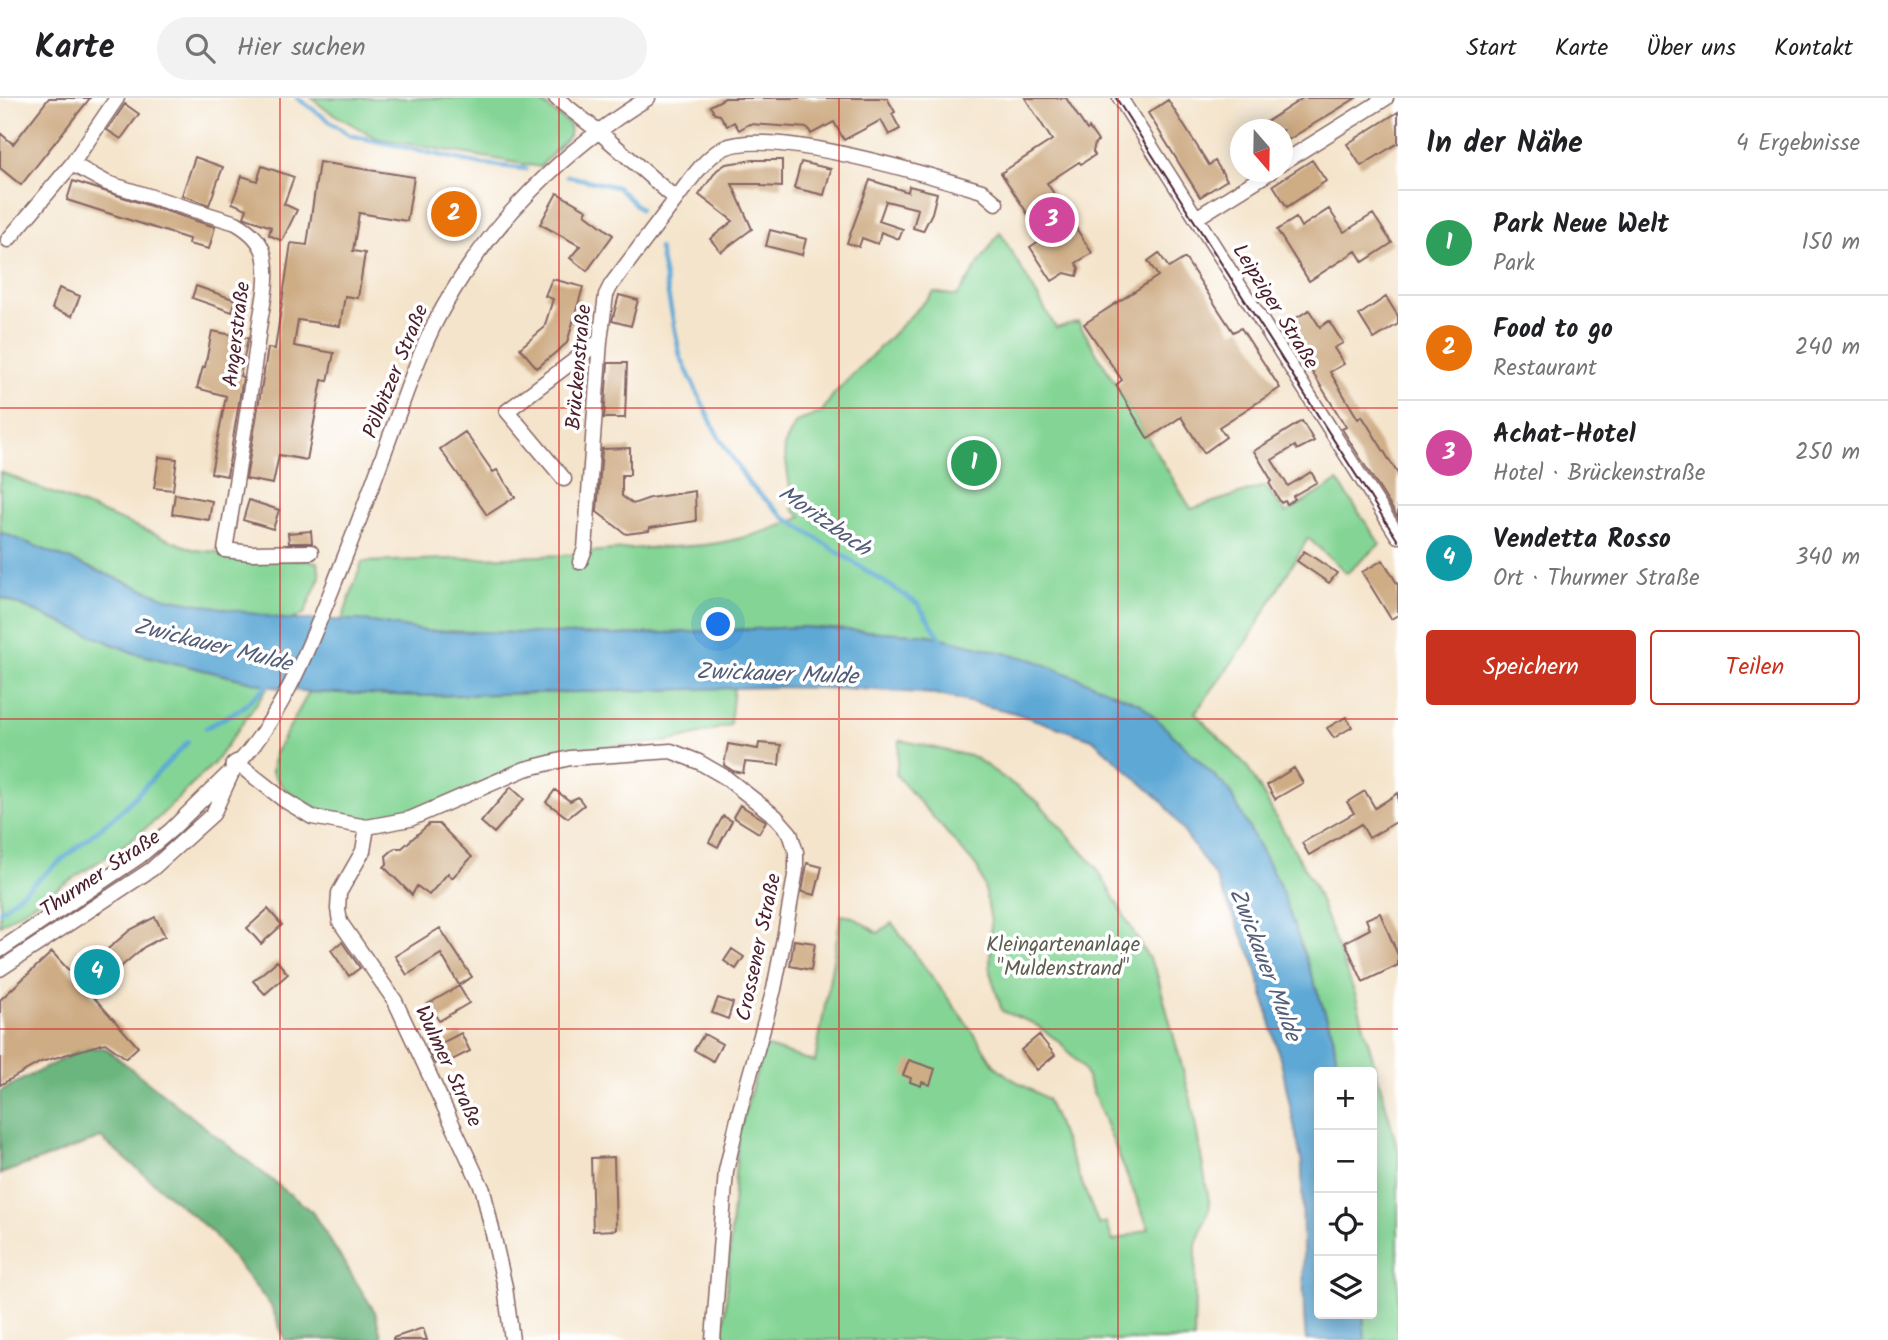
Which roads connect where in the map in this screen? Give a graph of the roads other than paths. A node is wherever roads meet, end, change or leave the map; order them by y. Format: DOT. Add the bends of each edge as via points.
graph roads {
  1 [pos="117,98"];
  2 [pos="556,98"];
  3 [pos="648,98"];
  4 [pos="1120,98"];
  5 [pos="1386,98"];
  6 [pos="598,131"];
  7 [pos="1293,157"];
  8 [pos="72,164"];
  9 [pos="1254,182"];
  10 [pos="676,198"];
  11 [pos="996,203"];
  12 [pos="1196,218"];
  13 [pos="8,240"];
  14 [pos="600,341"];
  15 [pos="564,479"];
  16 [pos="1398,536"];
  17 [pos="311,552"];
  18 [pos="580,562"];
  19 [pos="340,570"];
  20 [pos="236,765"];
  21 [pos="367,828"];
  22 [pos="0,950"];
  23 [pos="0,969"];
  24 [pos="512,1340"];
  25 [pos="713,1340"];
  1 -- 8 [label="street"];
  2 -- 6 [label="street"];
  3 -- 6 [label="street, Pölbitzer Straße"];
  4 -- 12 [label="street, Leipziger Straße"];
  5 -- 7 [label="street"];
  6 -- 10 [label="street"];
  6 -- 19 [label="street, Pölbitzer Straße" via="499,225 442,308"];
  8 -- 13 [label="street"];
  8 -- 17 [label="street, Angerstraße" via="107,183 236,223 259,242 265,276 225,550"];
  9 -- 12 [label="street"];
  10 -- 11 [label="street, Brückenstraße" via="722,148 775,143 872,160 982,191"];
  10 -- 14 [label="street, Brückenstraße" via="611,285"];
  12 -- 16 [label="street, Leipziger Straße"];
  14 -- 15 [label="street" via="507,411"];
  14 -- 18 [label="street, Brückenstraße"];
  19 -- 20 [label="street, Thurmer Straße" via="307,653 277,708"];
  20 -- 21 [label="street, Crossener Straße" via="312,817"];
  20 -- 22 [label="street, Thurmer Straße" via="140,856"];
  20 -- 23 [label="street, Thurmer Straße" via="213,814 173,852"];
  21 -- 24 [label="street, Wulmer Straße" via="363,851 339,893 340,922 395,1002 483,1190"];
  21 -- 25 [label="street, Crossener Straße" via="410,819 525,769 570,758 671,751 725,778 790,833 796,870 785,933 726,1171"];
}
